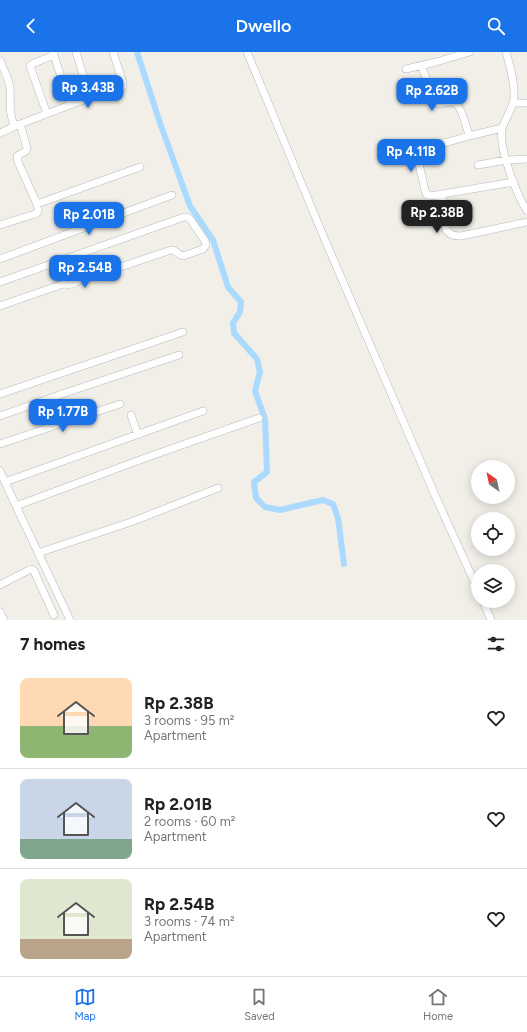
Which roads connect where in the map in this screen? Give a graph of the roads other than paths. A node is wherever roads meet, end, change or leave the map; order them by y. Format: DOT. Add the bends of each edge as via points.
graph roads {
  1 [pos="76,52"];
  2 [pos="113,52"];
  3 [pos="247,52"];
  4 [pos="470,52"];
  5 [pos="506,52"];
  6 [pos="53,54"];
  7 [pos="0,61"];
  8 [pos="421,65"];
  9 [pos="406,69"];
  10 [pos="90,98"];
  11 [pos="513,103"];
  12 [pos="527,103"];
  13 [pos="70,105"];
  14 [pos="47,114"];
  15 [pos="18,125"];
  16 [pos="502,128"];
  17 [pos="0,133"];
  18 [pos="469,136"];
  19 [pos="527,159"];
  20 [pos="506,160"];
  21 [pos="478,165"];
  22 [pos="140,167"];
  23 [pos="514,182"];
  24 [pos="442,194"];
  25 [pos="172,195"];
  26 [pos="37,204"];
  27 [pos="527,211"];
  28 [pos="527,222"];
  29 [pos="0,225"];
  30 [pos="0,259"];
  31 [pos="0,282"];
  32 [pos="0,306"];
  33 [pos="183,332"];
  34 [pos="179,355"];
  35 [pos="0,394"];
  36 [pos="120,404"];
  37 [pos="203,412"];
  38 [pos="0,416"];
  39 [pos="131,416"];
  40 [pos="259,418"];
  41 [pos="138,435"];
  42 [pos="0,444"];
  43 [pos="0,471"];
  44 [pos="5,482"];
  45 [pos="218,488"];
  46 [pos="16,506"];
  47 [pos="38,553"];
  48 [pos="471,574"];
  49 [pos="0,585"];
  50 [pos="486,608"];
  51 [pos="0,612"];
  52 [pos="54,615"];
  53 [pos="4,620"];
  54 [pos="70,620"];
  55 [pos="491,620"];
  1 -- 10 [label="street"];
  2 -- 10 [label="street" via="122,88"];
  3 -- 48 [label="street" via="325,240"];
  4 -- 8 [label="street"];
  5 -- 11 [label="street" via="511,69"];
  6 -- 13 [label="street"];
  6 -- 14 [label="street" via="30,66"];
  7 -- 15 [label="street" via="10,87 12,121"];
  8 -- 9 [label="street"];
  8 -- 18 [label="street" via="435,101 438,104 457,104"];
  10 -- 13 [label="street"];
  11 -- 12 [label="street"];
  11 -- 16 [label="street"];
  13 -- 14 [label="street"];
  14 -- 15 [label="street"];
  15 -- 17 [label="street"];
  15 -- 26 [label="street" via="27,148 18,156 18,162"];
  16 -- 18 [label="street"];
  16 -- 20 [label="street" via="501,138"];
  18 -- 24 [label="street" via="417,149 426,194"];
  19 -- 20 [label="street"];
  20 -- 21 [label="street"];
  20 -- 23 [label="street"];
  22 -- 26 [label="street"];
  23 -- 24 [label="street"];
  23 -- 27 [label="street"];
  24 -- 28 [label="street" via="445,228 454,236"];
  25 -- 30 [label="street"];
  26 -- 29 [label="street" via="37,213"];
  31 -- 32 [label="street" via="184,217 190,219 206,245 204,249 183,256 171,250"];
  33 -- 35 [label="street"];
  34 -- 38 [label="street"];
  36 -- 42 [label="street"];
  37 -- 41 [label="street"];
  39 -- 41 [label="street"];
  40 -- 46 [label="street"];
  41 -- 44 [label="street"];
  43 -- 44 [label="street"];
  44 -- 46 [label="street"];
  45 -- 47 [label="street" via="131,522"];
  46 -- 47 [label="street"];
  47 -- 54 [label="street"];
  49 -- 52 [label="street" via="29,570 34,570"];
  50 -- 55 [label="street"];
  51 -- 53 [label="street"];
}
